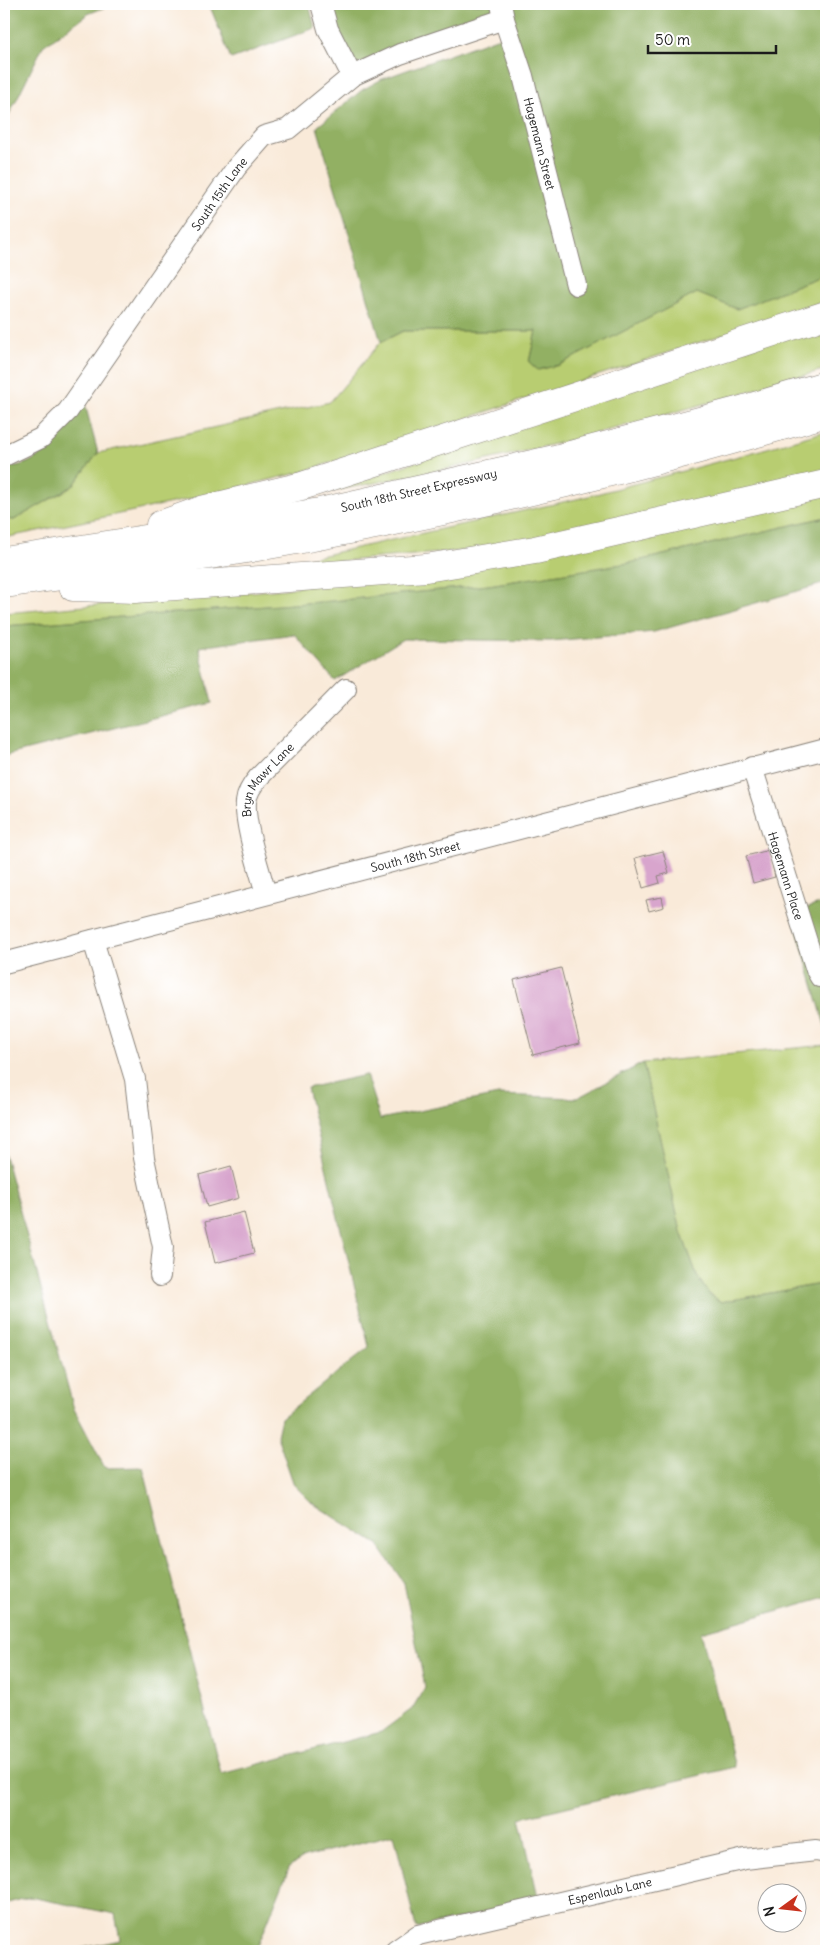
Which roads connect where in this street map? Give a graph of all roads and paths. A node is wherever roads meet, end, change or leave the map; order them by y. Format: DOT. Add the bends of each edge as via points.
graph roads {
  1 [pos="321,4"];
  2 [pos="503,11"];
  3 [pos="352,76"];
  4 [pos="576,285"];
  5 [pos="826,315"];
  6 [pos="826,385"];
  7 [pos="826,413"];
  8 [pos="4,456"];
  9 [pos="826,484"];
  10 [pos="108,545"];
  11 [pos="4,560"];
  12 [pos="4,585"];
  13 [pos="346,689"];
  14 [pos="826,749"];
  15 [pos="752,767"];
  16 [pos="266,894"];
  17 [pos="93,940"];
  18 [pos="4,964"];
  19 [pos="826,976"];
  20 [pos="160,1276"];
  21 [pos="823,1848"];
  22 [pos="396,1951"];
  1 -- 3 [label="street" via="328,29"];
  2 -- 3 [label="street, South 15th Lane"];
  2 -- 4 [label="street, Hagemann Street" via="523,76"];
  3 -- 8 [label="street, South 15th Lane" via="288,129 264,136 236,168 68,411 41,438"];
  5 -- 10 [label="highway" via="311,483 204,509"];
  6 -- 10 [label="highway, South 18th Street Expressway" via="555,459 320,512"];
  7 -- 12 [label="highway, South 18th Street Expressway" via="723,444 430,514 244,550"];
  9 -- 12 [label="highway" via="535,550 426,568 136,589"];
  10 -- 11 [label="highway, South 18th Street Expressway"];
  13 -- 16 [label="street, Bryn Mawr Lane" via="250,788 246,802 247,820"];
  14 -- 15 [label="street, South 18th Street"];
  15 -- 16 [label="street, South 18th Street"];
  15 -- 19 [label="street, Hagemann Place" via="816,970 820,977"];
  16 -- 17 [label="street, South 18th Street"];
  17 -- 18 [label="street, South 18th Street"];
  17 -- 20 [label="street" via="135,1079 144,1158 163,1247"];
  21 -- 22 [label="street, Espenlaub Lane" via="745,1859 418,1935"];
}
